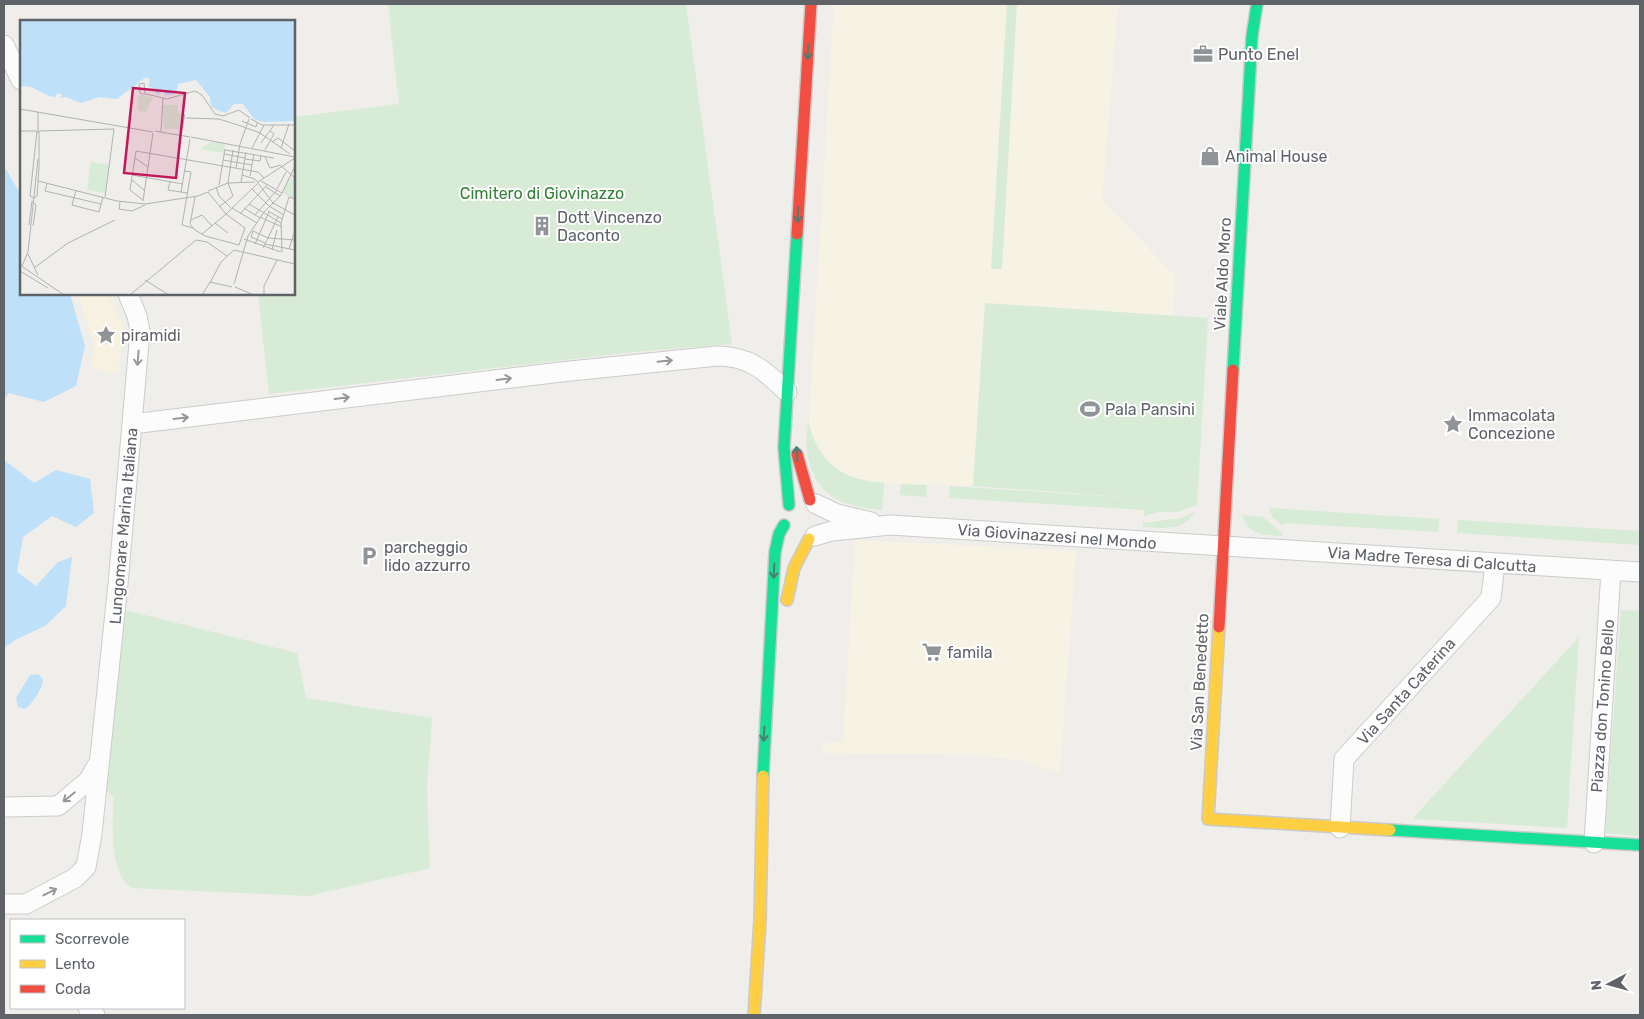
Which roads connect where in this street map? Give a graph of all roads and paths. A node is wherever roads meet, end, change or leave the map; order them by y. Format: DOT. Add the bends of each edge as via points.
graph roads {
  1 [pos="1257,4"];
  2 [pos="814,12"];
  3 [pos="821,38"];
  4 [pos="4,45"];
  5 [pos="819,66"];
  6 [pos="20,78"];
  7 [pos="128,295"];
  8 [pos="787,392"];
  9 [pos="132,424"];
  10 [pos="797,443"];
  11 [pos="813,502"];
  12 [pos="789,505"];
  13 [pos="784,525"];
  14 [pos="890,525"];
  15 [pos="812,537"];
  16 [pos="1223,546"];
  17 [pos="1495,563"];
  18 [pos="1611,570"];
  19 [pos="1640,572"];
  20 [pos="786,608"];
  21 [pos="100,760"];
  22 [pos="775,790"];
  23 [pos="4,807"];
  24 [pos="1340,828"];
  25 [pos="1594,842"];
  26 [pos="1640,845"];
  27 [pos="4,905"];
  28 [pos="13,919"];
  29 [pos="760,920"];
  30 [pos="754,1015"];
  1 -- 16 [label="main road, Viale Aldo Moro" via="1252,36"];
  2 -- 8 [label="main road, one-way"];
  3 -- 5 [label="main road"];
  4 -- 6 [label="street"];
  7 -- 9 [label="street, Lungomare Marina Italiana, one-way" via="140,330"];
  9 -- 8 [label="street, one-way" via="717,356 732,356 753,364"];
  8 -- 12 [label="main road" via="784,459"];
  9 -- 21 [label="street, Lungomare Marina Italiana"];
  11 -- 10 [label="main road, one-way" via="800,469"];
  11 -- 12 [label="main road" via="795,501"];
  11 -- 14 [label="street, Via Giovinazzesi nel Mondo" via="837,514"];
  11 -- 15 [label="main road" via="821,510 823,524"];
  12 -- 13 [label="main road" via="784,514"];
  13 -- 15 [label="main road" via="793,537"];
  13 -- 29 [label="main road, one-way" via="778,534 775,552 761,804"];
  14 -- 15 [label="street, Via Giovinazzesi nel Mondo" via="832,531"];
  14 -- 16 [label="street, Via Giovinazzesi nel Mondo"];
  15 -- 20 [label="main road" via="788,578"];
  16 -- 17 [label="street, Via Madre Teresa di Calcutta"];
  16 -- 24 [label="main road, Via San Benedetto" via="1208,819"];
  17 -- 18 [label="street, Via Madre Teresa di Calcutta"];
  17 -- 24 [label="street, Via Santa Caterina" via="1491,598 1344,759"];
  18 -- 19 [label="street, Via Madre Teresa di Calcutta"];
  18 -- 25 [label="street, Piazza don Tonino Bello"];
  21 -- 23 [label="street, Lungomare Marina Italiana, one-way" via="88,782 58,806"];
  27 -- 21 [label="street, Lungomare Marina Italiana, one-way" via="26,904 75,878 86,867"];
  22 -- 29 [label="main road"];
  24 -- 25 [label="main road"];
  25 -- 26 [label="main road"];
  27 -- 28 [label="street"];
  29 -- 30 [label="main road"];
}
